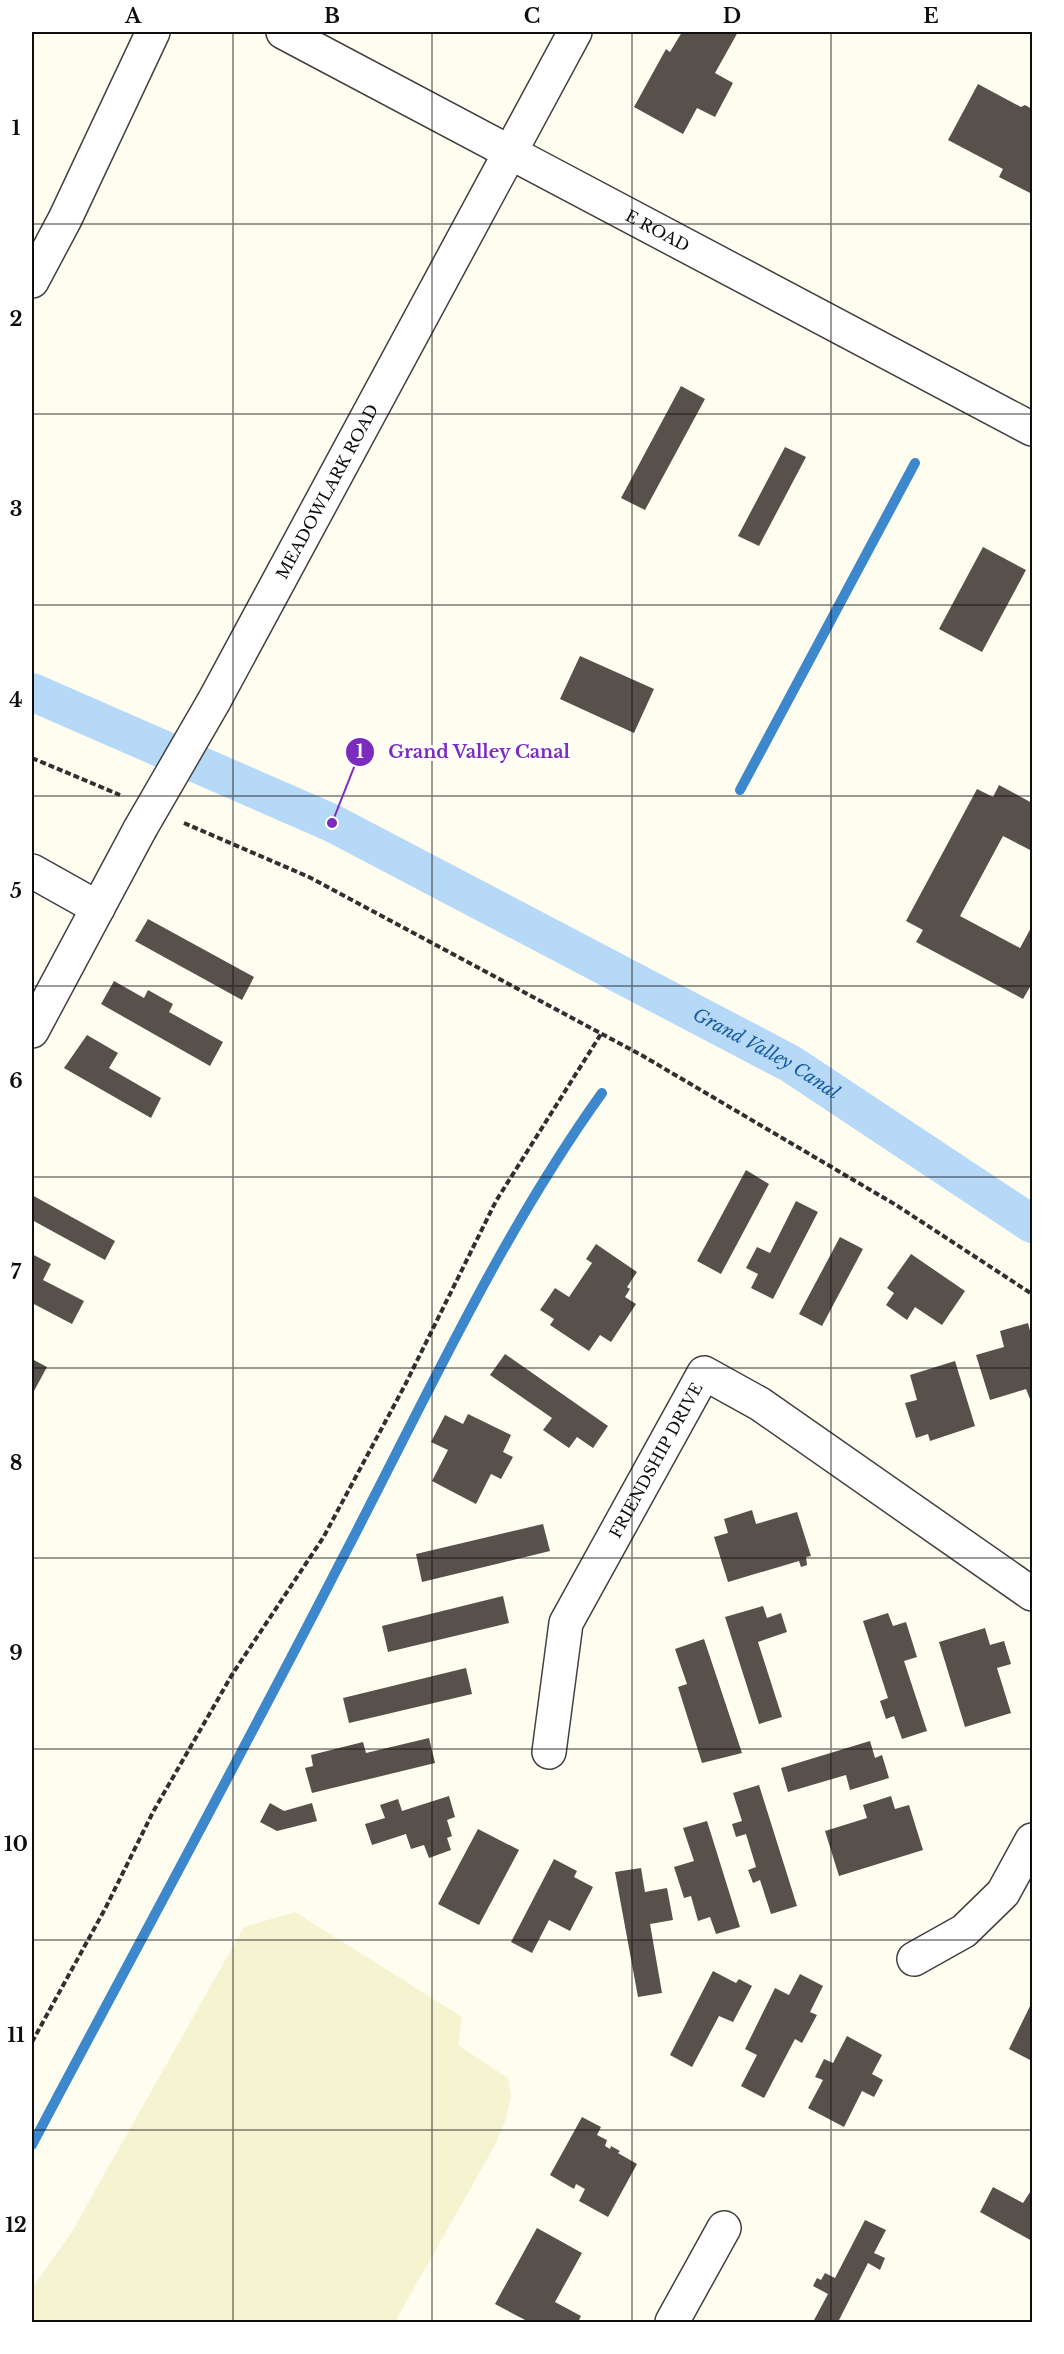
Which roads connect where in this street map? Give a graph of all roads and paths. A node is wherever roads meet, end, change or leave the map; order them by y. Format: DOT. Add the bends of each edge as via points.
graph roads {
  1 [pos="153,32"];
  2 [pos="284,32"];
  3 [pos="575,32"];
  4 [pos="509,149"];
  5 [pos="32,281"];
  6 [pos="1032,429"];
  7 [pos="32,758"];
  8 [pos="123,796"];
  9 [pos="173,818"];
  10 [pos="32,871"];
  11 [pos="98,908"];
  12 [pos="32,1031"];
  13 [pos="601,1034"];
  14 [pos="1032,1294"];
  15 [pos="1032,1594"];
  16 [pos="549,1752"];
  17 [pos="1032,1840"];
  18 [pos="914,1959"];
  19 [pos="32,2042"];
  20 [pos="724,2228"];
  21 [pos="672,2322"];
  1 -- 5 [label="street" via="66,219"];
  2 -- 4 [label="street, E ROAD"];
  3 -- 4 [label="street, MEADOWLARK ROAD"];
  4 -- 6 [label="street, E ROAD"];
  4 -- 11 [label="street, MEADOWLARK ROAD, bridge" via="214,701"];
  7 -- 8 [label="path"];
  9 -- 13 [label="path" via="309,877"];
  10 -- 11 [label="street"];
  11 -- 12 [label="street, MEADOWLARK ROAD"];
  13 -- 14 [label="path" via="896,1205"];
  13 -- 19 [label="path" via="496,1201 323,1538 233,1673 153,1812"];
  15 -- 16 [label="street, FRIENDSHIP DRIVE" via="760,1404 704,1373 566,1623"];
  17 -- 18 [label="street" via="1003,1893 964,1931"];
  20 -- 21 [label="street"];
}
